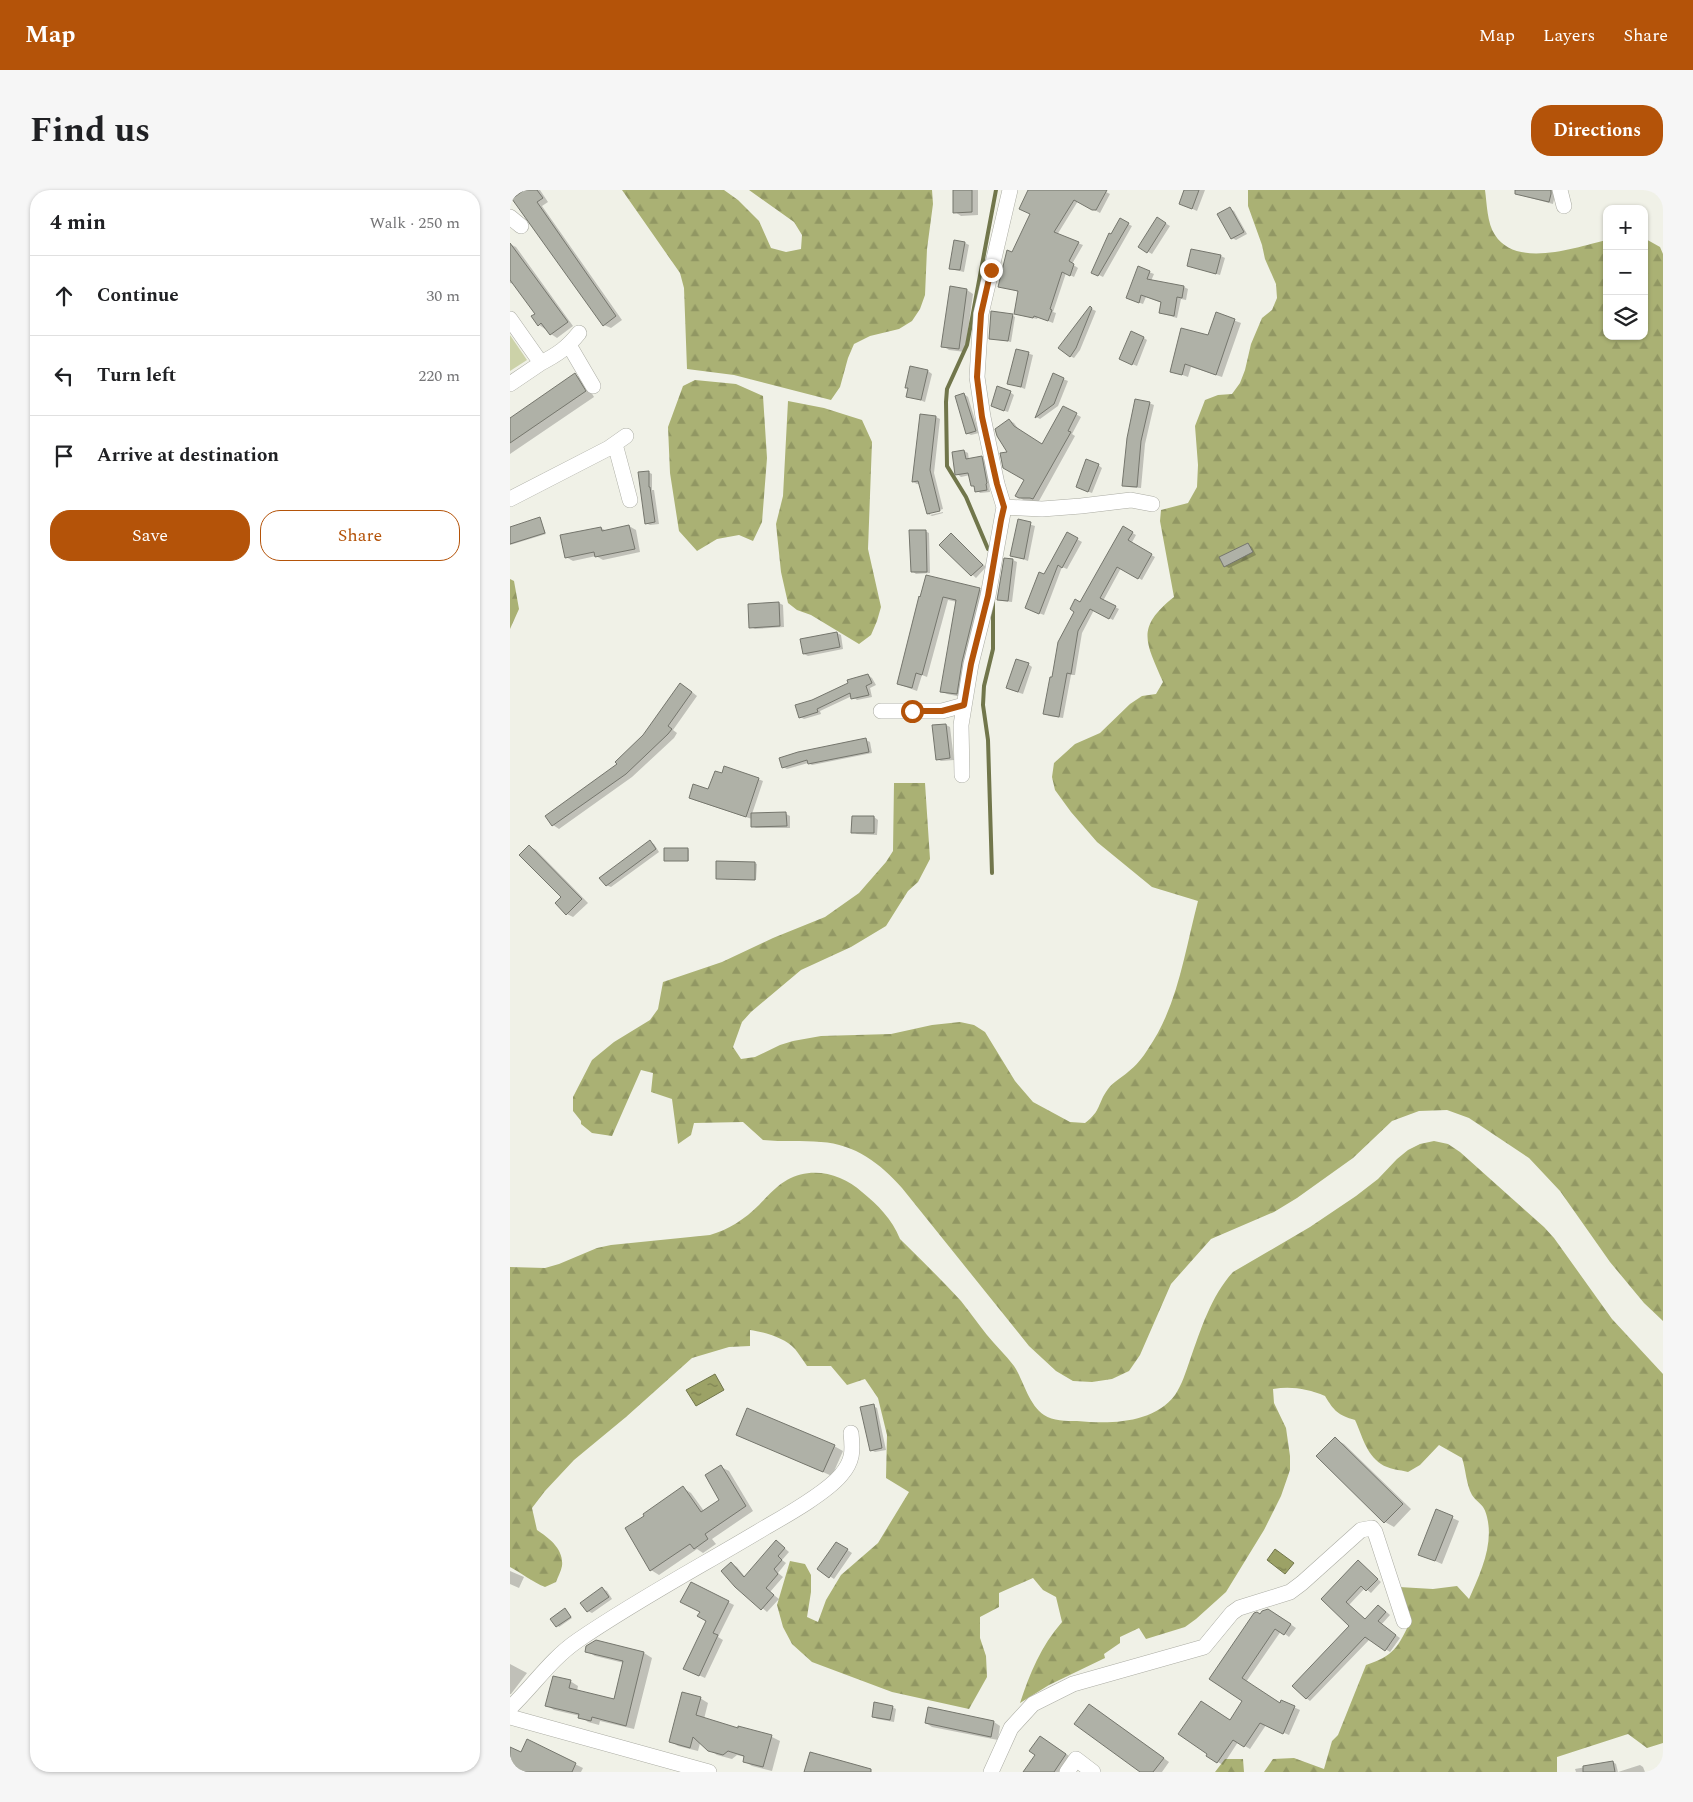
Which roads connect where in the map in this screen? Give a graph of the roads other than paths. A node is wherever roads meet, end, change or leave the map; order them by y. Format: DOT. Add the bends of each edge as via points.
graph roads {
  1 [pos="1010,190"];
  2 [pos="1560,190"];
  3 [pos="1564,206"];
  4 [pos="510,319"];
  5 [pos="579,333"];
  6 [pos="569,346"];
  7 [pos="541,363"];
  8 [pos="510,384"];
  9 [pos="593,386"];
  10 [pos="510,499"];
  11 [pos="630,500"];
  12 [pos="1152,504"];
  13 [pos="1004,507"];
  14 [pos="964,705"];
  15 [pos="881,712"];
  16 [pos="962,775"];
  17 [pos="851,1433"];
  18 [pos="1404,1622"];
  19 [pos="510,1708"];
  20 [pos="510,1717"];
  21 [pos="709,1772"];
  22 [pos="991,1772"];
  23 [pos="1066,1772"];
  24 [pos="1093,1772"];
  1 -- 13 [label="street" via="981,314 977,377 982,417"];
  2 -- 3 [label="street"];
  4 -- 7 [label="street"];
  5 -- 6 [label="street"];
  6 -- 7 [label="street"];
  6 -- 9 [label="street"];
  7 -- 8 [label="street"];
  10 -- 11 [label="street" via="620,440"];
  12 -- 13 [label="street" via="1130,500 1042,509"];
  13 -- 14 [label="street"];
  14 -- 15 [label="street" via="942,711"];
  14 -- 16 [label="street"];
  17 -- 19 [label="street" via="853,1451 850,1460 828,1488 576,1642 552,1662"];
  18 -- 22 [label="street" via="1375,1532 1372,1528 1361,1530 1290,1592 1232,1613 1204,1647 1073,1684 1033,1704 1011,1728"];
  20 -- 21 [label="street"];
  23 -- 24 [label="street" via="1076,1759"];
}
